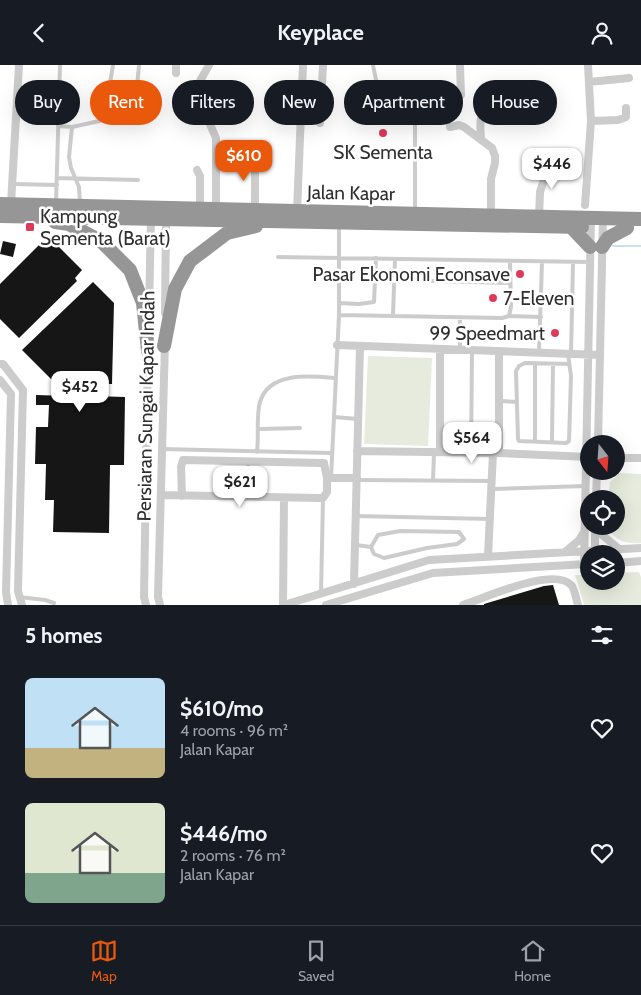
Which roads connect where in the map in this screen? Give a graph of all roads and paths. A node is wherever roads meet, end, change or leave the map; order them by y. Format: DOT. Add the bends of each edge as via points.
graph roads {
  1 [pos="19,65"];
  2 [pos="60,65"];
  3 [pos="113,65"];
  4 [pos="139,65"];
  5 [pos="209,65"];
  6 [pos="302,65"];
  7 [pos="323,65"];
  8 [pos="373,65"];
  9 [pos="460,65"];
  10 [pos="588,65"];
  11 [pos="629,77"];
  12 [pos="111,80"];
  13 [pos="138,80"];
  14 [pos="322,80"];
  15 [pos="460,80"];
  16 [pos="590,82"];
  17 [pos="626,108"];
  18 [pos="591,121"];
  19 [pos="90,123"];
  20 [pos="480,125"];
  21 [pos="58,126"];
  22 [pos="72,127"];
  23 [pos="450,127"];
  24 [pos="481,139"];
  25 [pos="255,154"];
  26 [pos="550,161"];
  27 [pos="198,170"];
  28 [pos="57,177"];
  29 [pos="75,178"];
  30 [pos="138,180"];
  31 [pos="13,184"];
  32 [pos="57,185"];
  33 [pos="56,205"];
  34 [pos="585,205"];
  35 [pos="80,206"];
  36 [pos="9,208"];
  37 [pos="200,209"];
  38 [pos="216,209"];
  39 [pos="255,210"];
  40 [pos="297,211"];
  41 [pos="151,213"];
  42 [pos="167,213"];
  43 [pos="415,214"];
  44 [pos="491,215"];
  45 [pos="0,216"];
  46 [pos="539,217"];
  47 [pos="641,219"];
  48 [pos="310,221"];
  49 [pos="339,223"];
  50 [pos="597,223"];
  51 [pos="571,227"];
  52 [pos="634,228"];
  53 [pos="596,247"];
  54 [pos="278,257"];
  55 [pos="340,257"];
  56 [pos="376,258"];
  57 [pos="395,259"];
  58 [pos="510,262"];
  59 [pos="542,262"];
  60 [pos="590,262"];
  61 [pos="573,263"];
  62 [pos="395,280"];
  63 [pos="510,283"];
  64 [pos="339,303"];
  65 [pos="339,315"];
  66 [pos="394,315"];
  67 [pos="509,315"];
  68 [pos="460,317"];
  69 [pos="541,317"];
  70 [pos="337,345"];
  71 [pos="164,346"];
  72 [pos="360,346"];
  73 [pos="440,349"];
  74 [pos="460,350"];
  75 [pos="148,351"];
  76 [pos="472,351"];
  77 [pos="499,351"];
  78 [pos="539,353"];
  79 [pos="570,354"];
  80 [pos="588,355"];
  81 [pos="600,355"];
  82 [pos="535,363"];
  83 [pos="0,364"];
  84 [pos="553,364"];
  85 [pos="569,364"];
  86 [pos="335,378"];
  87 [pos="0,380"];
  88 [pos="499,401"];
  89 [pos="517,402"];
  90 [pos="334,417"];
  91 [pos="358,419"];
  92 [pos="300,428"];
  93 [pos="258,429"];
  94 [pos="587,435"];
  95 [pos="598,435"];
  96 [pos="535,442"];
  97 [pos="552,442"];
  98 [pos="162,449"];
  99 [pos="357,451"];
  100 [pos="257,452"];
  101 [pos="437,452"];
  102 [pos="332,453"];
  103 [pos="471,453"];
  104 [pos="496,453"];
  105 [pos="580,457"];
  106 [pos="625,458"];
  107 [pos="641,458"];
  108 [pos="248,461"];
  109 [pos="329,478"];
  110 [pos="357,479"];
  111 [pos="586,480"];
  112 [pos="433,481"];
  113 [pos="22,485"];
  114 [pos="491,485"];
  115 [pos="586,486"];
  116 [pos="10,488"];
  117 [pos="586,490"];
  118 [pos="0,491"];
  119 [pos="161,495"];
  120 [pos="182,496"];
  121 [pos="247,497"];
  122 [pos="284,498"];
  123 [pos="321,498"];
  124 [pos="356,516"];
  125 [pos="490,519"];
  126 [pos="582,535"];
  127 [pos="604,535"];
  128 [pos="355,545"];
  129 [pos="615,545"];
  130 [pos="371,547"];
  131 [pos="641,548"];
  132 [pos="625,549"];
  133 [pos="580,551"];
  134 [pos="565,552"];
  135 [pos="488,556"];
  136 [pos="641,561"];
  137 [pos="625,562"];
  138 [pos="580,564"];
  139 [pos="354,583"];
  140 [pos="3,593"];
  141 [pos="321,594"];
  142 [pos="20,597"];
  143 [pos="54,603"];
  144 [pos="468,604"];
  145 [pos="8,605"];
  146 [pos="146,605"];
  147 [pos="160,605"];
  148 [pos="284,605"];
  149 [pos="326,605"];
  150 [pos="578,605"];
  1 -- 31 [label="street"];
  2 -- 21 [label="lane"];
  3 -- 12 [label="lane"];
  4 -- 13 [label="lane"];
  5 -- 38 [label="street" via="200,86 216,138"];
  6 -- 40 [label="street"];
  7 -- 14 [label="street"];
  8 -- 43 [label="lane" via="382,110 388,114 410,113 415,118"];
  9 -- 15 [label="street"];
  10 -- 16 [label="street"];
  11 -- 16 [label="street"];
  16 -- 18 [label="street"];
  17 -- 18 [label="street" via="626,117 618,120"];
  18 -- 34 [label="street"];
  19 -- 22 [label="lane"];
  20 -- 24 [label="street"];
  21 -- 22 [label="lane"];
  21 -- 28 [label="lane"];
  22 -- 29 [label="lane" via="69,157"];
  23 -- 24 [label="street" via="459,125"];
  24 -- 44 [label="street" via="492,148 495,156"];
  25 -- 39 [label="street"];
  26 -- 46 [label="street" via="540,192"];
  27 -- 37 [label="street"];
  28 -- 29 [label="lane"];
  28 -- 32 [label="lane"];
  29 -- 30 [label="lane"];
  29 -- 35 [label="lane" via="80,191"];
  31 -- 32 [label="lane"];
  31 -- 36 [label="street"];
  32 -- 33 [label="lane"];
  33 -- 35 [label="highway, Jalan Kapar"];
  33 -- 36 [label="highway, Jalan Kapar"];
  35 -- 41 [label="highway, Jalan Kapar"];
  36 -- 41 [label="highway, Jalan Kapar"];
  36 -- 45 [label="highway, Jalan Kapar"];
  36 -- 75 [label="highway" via="69,225 102,242 130,270 142,303"];
  37 -- 38 [label="highway, Jalan Kapar"];
  37 -- 42 [label="highway, Jalan Kapar"];
  38 -- 39 [label="highway, Jalan Kapar"];
  39 -- 40 [label="highway, Jalan Kapar"];
  40 -- 43 [label="highway, Jalan Kapar"];
  41 -- 42 [label="highway, Jalan Kapar"];
  41 -- 75 [label="street, Persiaran Sungai Kapar Indah"];
  42 -- 48 [label="highway, Jalan Kapar"];
  42 -- 71 [label="street, Persiaran Sungai Kapar Indah"];
  43 -- 44 [label="highway, Jalan Kapar"];
  44 -- 46 [label="highway, Jalan Kapar"];
  46 -- 50 [label="highway, Jalan Kapar"];
  47 -- 50 [label="highway, Jalan Kapar"];
  48 -- 49 [label="highway, Jalan Kapar"];
  48 -- 71 [label="highway" via="256,226 228,233 190,261 175,289"];
  49 -- 51 [label="highway, Jalan Kapar"];
  49 -- 55 [label="lane"];
  50 -- 51 [label="highway, Jalan Kapar"];
  50 -- 52 [label="highway, Jalan Kapar"];
  50 -- 53 [label="street"];
  50 -- 53 [label="street"];
  51 -- 53 [label="highway"];
  52 -- 53 [label="highway" via="608,238"];
  53 -- 60 [label="street"];
  53 -- 81 [label="street"];
  54 -- 55 [label="lane"];
  55 -- 56 [label="lane"];
  55 -- 64 [label="lane"];
  56 -- 57 [label="lane"];
  56 -- 64 [label="lane" via="374,302"];
  57 -- 58 [label="lane"];
  57 -- 62 [label="lane"];
  58 -- 59 [label="lane"];
  58 -- 63 [label="lane"];
  59 -- 61 [label="lane"];
  59 -- 69 [label="lane"];
  60 -- 61 [label="lane"];
  60 -- 80 [label="street"];
  61 -- 79 [label="lane"];
  62 -- 63 [label="lane"];
  62 -- 66 [label="lane"];
  63 -- 67 [label="lane"];
  64 -- 65 [label="lane"];
  65 -- 66 [label="lane"];
  65 -- 70 [label="lane"];
  66 -- 68 [label="lane"];
  67 -- 68 [label="lane" via="502,319"];
  67 -- 69 [label="lane"];
  68 -- 74 [label="lane"];
  69 -- 78 [label="lane"];
  70 -- 72 [label="street"];
  70 -- 86 [label="lane"];
  71 -- 98 [label="street, Persiaran Sungai Kapar Indah"];
  72 -- 73 [label="street"];
  72 -- 91 [label="street"];
  73 -- 74 [label="street"];
  73 -- 101 [label="street"];
  74 -- 76 [label="street"];
  75 -- 146 [label="street, Persiaran Sungai Kapar Indah"];
  76 -- 77 [label="street"];
  76 -- 103 [label="lane"];
  77 -- 78 [label="street"];
  77 -- 88 [label="street"];
  78 -- 79 [label="street"];
  79 -- 80 [label="street"];
  79 -- 85 [label="lane"];
  80 -- 81 [label="street"];
  80 -- 94 [label="street"];
  81 -- 95 [label="street"];
  82 -- 84 [label="lane"];
  82 -- 89 [label="lane" via="525,363 516,371"];
  82 -- 96 [label="lane"];
  83 -- 113 [label="street" via="23,390"];
  84 -- 85 [label="lane"];
  84 -- 97 [label="lane"];
  85 -- 97 [label="lane" via="570,439 566,443"];
  86 -- 90 [label="lane"];
  86 -- 93 [label="lane" via="293,377 268,388 260,401"];
  87 -- 116 [label="street" via="11,394"];
  88 -- 89 [label="lane"];
  88 -- 104 [label="street"];
  89 -- 96 [label="lane" via="518,439"];
  90 -- 91 [label="lane"];
  90 -- 102 [label="lane"];
  91 -- 99 [label="street"];
  92 -- 93 [label="lane"];
  93 -- 100 [label="lane"];
  96 -- 97 [label="lane"];
  98 -- 100 [label="lane"];
  98 -- 119 [label="street, Persiaran Sungai Kapar Indah"];
  99 -- 101 [label="street"];
  99 -- 110 [label="street"];
  100 -- 102 [label="lane"];
  101 -- 103 [label="street"];
  101 -- 112 [label="lane"];
  102 -- 109 [label="lane"];
  103 -- 104 [label="street"];
  104 -- 105 [label="street"];
  104 -- 114 [label="street"];
  106 -- 107 [label="street"];
  108 -- 109 [label="street" via="324,463"];
  108 -- 120 [label="street" via="182,460"];
  108 -- 121 [label="lane"];
  109 -- 110 [label="street"];
  109 -- 123 [label="street" via="327,493"];
  110 -- 112 [label="lane"];
  110 -- 124 [label="street"];
  111 -- 115 [label="street"];
  112 -- 114 [label="lane"];
  113 -- 116 [label="street"];
  113 -- 142 [label="street"];
  114 -- 115 [label="lane"];
  114 -- 125 [label="street"];
  115 -- 117 [label="street"];
  116 -- 118 [label="street"];
  116 -- 140 [label="street"];
  119 -- 120 [label="street"];
  119 -- 147 [label="street, Persiaran Sungai Kapar Indah"];
  120 -- 121 [label="street"];
  121 -- 122 [label="street"];
  122 -- 123 [label="street"];
  122 -- 148 [label="street"];
  123 -- 141 [label="lane"];
  124 -- 125 [label="lane"];
  124 -- 128 [label="street"];
  125 -- 135 [label="street"];
  126 -- 134 [label="street"];
  127 -- 129 [label="street"];
  128 -- 130 [label="lane"];
  128 -- 139 [label="street"];
  130 -- 130 [label="lane" via="374,554 384,558 457,544 464,539 459,532 400,531 378,535"];
  131 -- 132 [label="street"];
  133 -- 134 [label="street"];
  134 -- 135 [label="street"];
  135 -- 139 [label="street" via="429,560"];
  136 -- 137 [label="street"];
  138 -- 149 [label="street" via="433,573"];
  139 -- 141 [label="street"];
  140 -- 142 [label="street"];
  140 -- 145 [label="street"];
  141 -- 148 [label="street"];
  142 -- 143 [label="lane"];
  144 -- 150 [label="street" via="526,583 555,579 566,581 573,587"];
}
